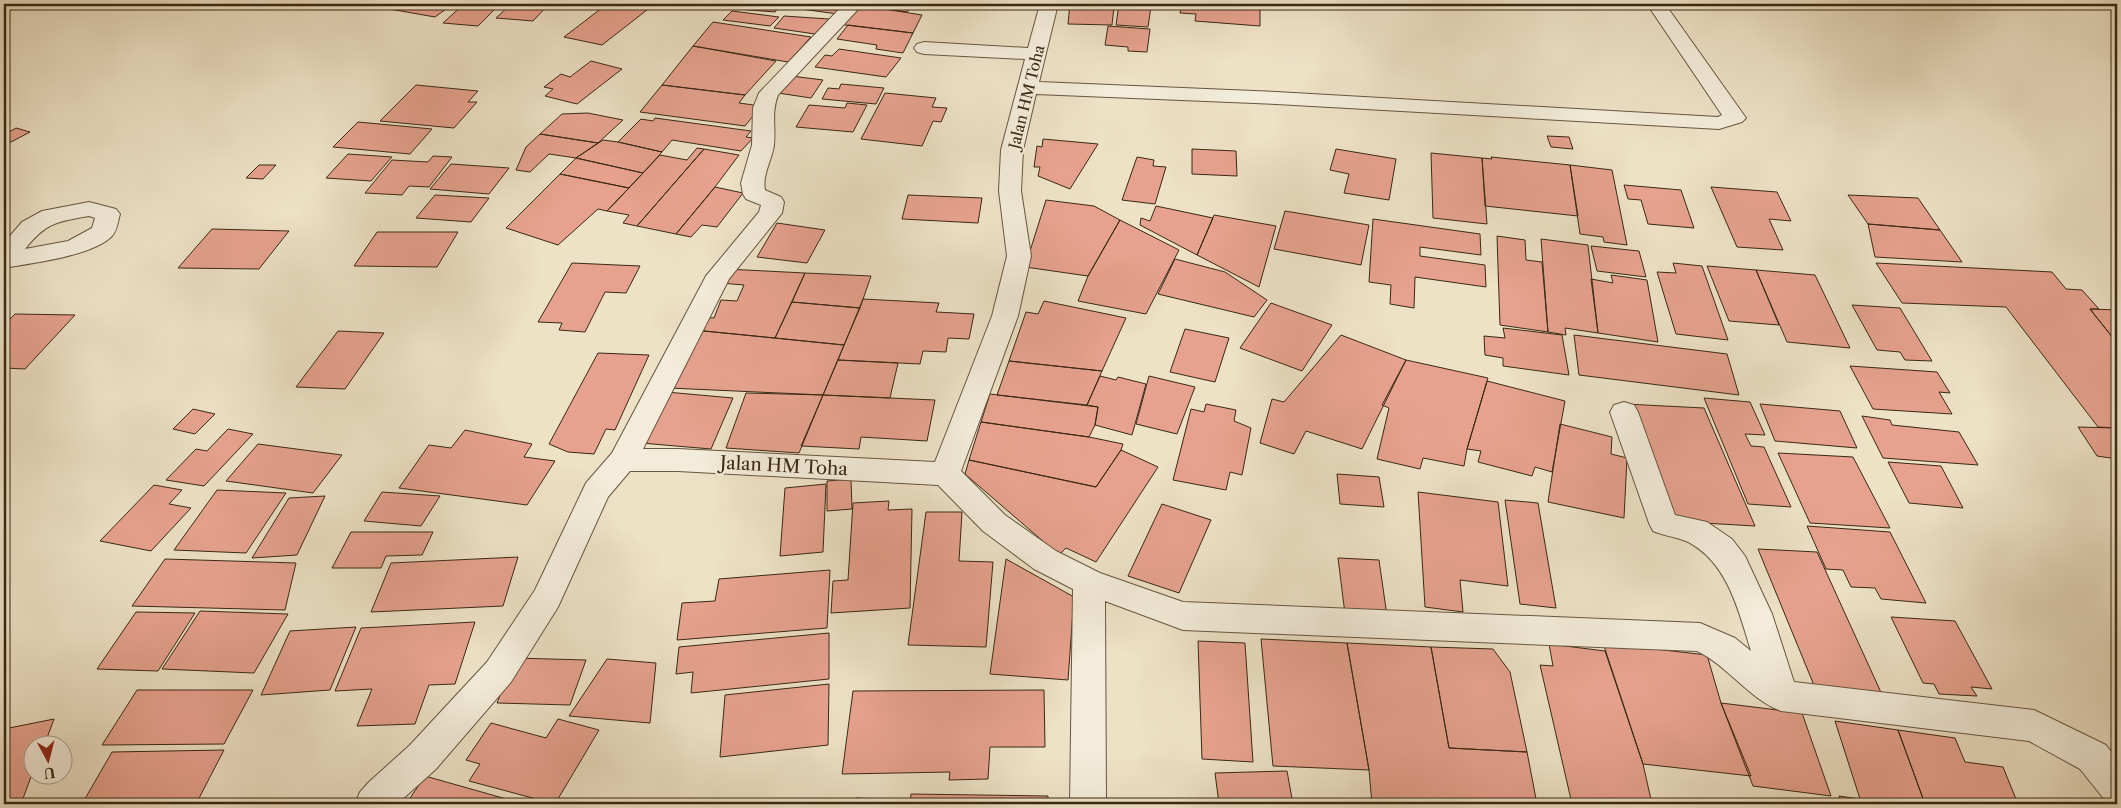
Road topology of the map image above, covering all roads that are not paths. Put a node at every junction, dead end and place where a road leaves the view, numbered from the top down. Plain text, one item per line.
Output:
1 (854, 4) edge
2 (1050, 4) edge
3 (1656, 4) edge
4 (924, 48) dead end
5 (1038, 54) junction
6 (1029, 88) junction
7 (1624, 412) dead end
8 (623, 460) junction
9 (945, 474) junction
10 (1089, 582) junction
11 (1780, 696) junction
12 (2117, 787) edge
13 (373, 804) edge
14 (1088, 804) edge

1 - 8 street
2 - 5 street, Jalan HM Toha
3 - 6 street
4 - 5 street
5 - 6 street, Jalan HM Toha
6 - 9 street, Jalan HM Toha
7 - 11 street
8 - 9 street, Jalan HM Toha
8 - 13 street
9 - 10 street
10 - 11 street
10 - 14 street
11 - 12 street

